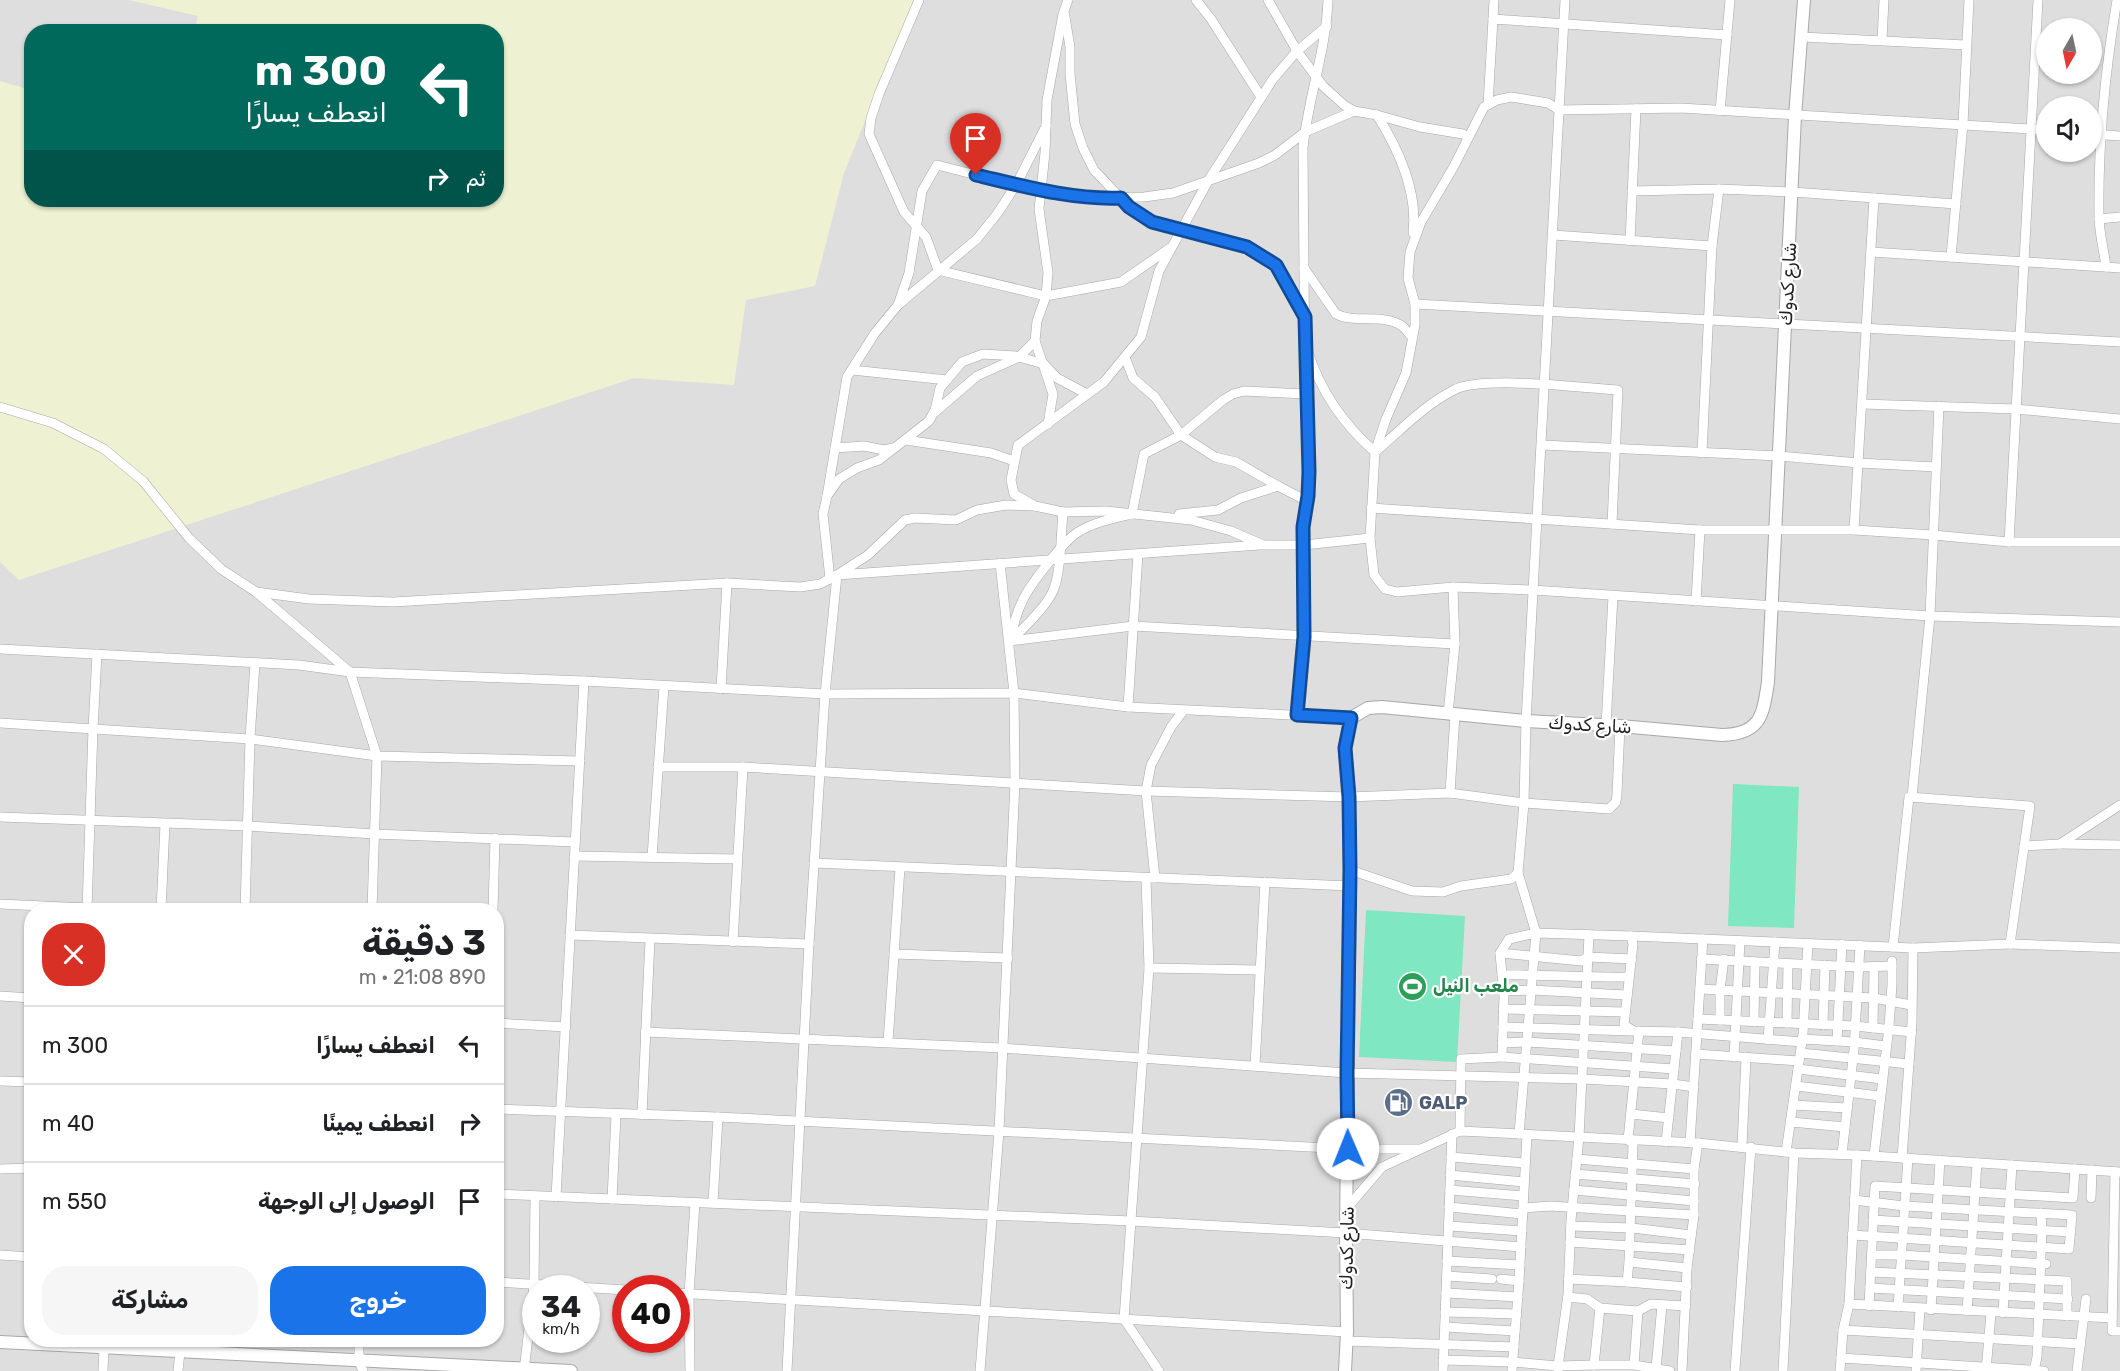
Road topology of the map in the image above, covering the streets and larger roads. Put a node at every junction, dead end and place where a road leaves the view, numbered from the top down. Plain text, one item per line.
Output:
1 (919, 0) edge
2 (1067, 0) edge
3 (1196, 0) edge
4 (1268, 0) edge
5 (1328, 0) edge
6 (1494, 0) edge
7 (1565, 0) edge
8 (1730, 0) edge
9 (1804, 0) edge
10 (1884, 0) edge
11 (1969, 0) edge
12 (2038, 0) edge
13 (2117, 0) edge
14 (1064, 11) junction
15 (1493, 19) junction
16 (1564, 22) junction
17 (1326, 26) junction
18 (1727, 35) junction
19 (1802, 37) junction
20 (1882, 40) junction
21 (1966, 45) junction
22 (1297, 51) junction
23 (2108, 52) junction
24 (2120, 52) edge
25 (1317, 77) junction
26 (1261, 98) junction
27 (1488, 105) junction
28 (1636, 109) junction
29 (1354, 111) junction
30 (1559, 111) junction
31 (1720, 111) junction
32 (1377, 115) junction
33 (1795, 116) junction
34 (1963, 124) junction
35 (1046, 126) junction
36 (2031, 128) junction
37 (2036, 129) edge
38 (1305, 132) junction
39 (2102, 135) joint
40 (2120, 136) edge
41 (1468, 137) junction
42 (2101, 162) edge
43 (1208, 182) junction
44 (1016, 184) junction
45 (1040, 189) junction
46 (1719, 189) junction
47 (1632, 191) junction
48 (1793, 192) junction
49 (1121, 198) junction
50 (1874, 198) junction
51 (1956, 204) junction
52 (2120, 217) edge
53 (2099, 219) junction
54 (916, 227) junction
55 (1181, 231) junction
56 (1553, 235) junction
57 (1630, 241) junction
58 (1172, 246) junction
59 (1712, 246) junction
60 (1410, 252) junction
61 (1871, 252) junction
62 (1951, 257) junction
63 (2024, 261) junction
64 (2106, 267) junction
65 (1304, 268) junction
66 (2120, 268) edge
67 (938, 270) junction
68 (1046, 296) junction
69 (1415, 304) junction
70 (897, 305) junction
71 (1548, 312) junction
72 (1305, 317) junction
73 (1709, 321) junction
74 (1786, 325) junction
75 (1867, 329) junction
76 (1412, 337) junction
77 (2020, 337) junction
78 (1035, 341) junction
79 (1305, 341) junction
80 (2120, 342) edge
81 (1019, 357) junction
82 (1125, 357) junction
83 (1044, 364) junction
84 (852, 370) junction
85 (947, 380) junction
86 (1545, 385) junction
87 (1087, 394) junction
88 (1305, 394) junction
89 (1862, 404) junction
90 (1939, 406) junction
91 (0, 407) edge
92 (2016, 409) junction
93 (932, 415) junction
94 (2120, 419) edge
95 (1048, 424) junction
96 (1181, 435) junction
97 (906, 440) junction
98 (1542, 445) junction
99 (835, 448) junction
100 (896, 448) junction
101 (1615, 449) junction
102 (1375, 452) junction
103 (1702, 453) junction
104 (1779, 456) junction
105 (1014, 462) junction
106 (1859, 463) junction
107 (1936, 467) junction
108 (1278, 486) junction
109 (827, 496) junction
110 (1306, 501) junction
111 (1035, 506) junction
112 (1371, 508) junction
113 (1063, 513) junction
114 (1132, 514) junction
115 (1156, 516) junction
116 (1537, 520) junction
117 (1612, 524) junction
118 (1777, 529) junction
119 (1700, 530) junction
120 (1854, 530) junction
121 (1933, 535) junction
122 (1370, 538) junction
123 (2009, 542) junction
124 (2120, 542) edge
125 (1264, 545) junction
126 (1304, 545) junction
127 (1138, 554) junction
128 (1057, 556) junction
129 (1000, 563) junction
130 (834, 577) junction
131 (727, 583) junction
132 (1453, 587) junction
133 (1533, 590) junction
134 (256, 592) junction
135 (1613, 596) junction
136 (1696, 601) junction
137 (1772, 606) junction
138 (1930, 616) junction
139 (2120, 622) edge
140 (1133, 626) junction
141 (1304, 637) junction
142 (1010, 641) junction
143 (1455, 644) junction
144 (0, 649) edge
145 (97, 654) junction
146 (255, 663) junction
147 (350, 672) junction
148 (584, 681) junction
149 (664, 686) junction
150 (721, 689) junction
151 (1014, 693) junction
152 (825, 694) junction
153 (1128, 707) junction
154 (1183, 711) junction
155 (1297, 715) junction
156 (1451, 715) junction
157 (1351, 718) junction
158 (1526, 721) junction
159 (0, 723) edge
160 (1606, 725) junction
161 (1620, 726) junction
162 (93, 729) junction
163 (250, 739) junction
164 (377, 756) junction
165 (580, 761) junction
166 (742, 766) junction
167 (658, 767) junction
168 (820, 771) junction
169 (1015, 783) junction
170 (1146, 791) junction
171 (1450, 793) junction
172 (1349, 797) junction
173 (1912, 798) junction
174 (1524, 803) junction
175 (2120, 805) edge
176 (0, 817) edge
177 (90, 821) junction
178 (165, 824) junction
179 (248, 826) junction
180 (375, 834) junction
181 (495, 838) junction
182 (575, 842) junction
183 (2060, 844) junction
184 (2120, 844) edge
185 (2024, 846) junction
186 (574, 856) junction
187 (652, 857) junction
188 (737, 859) junction
189 (814, 863) junction
190 (900, 868) junction
191 (1350, 870) junction
192 (1009, 873) junction
193 (1518, 873) junction
194 (1155, 878) junction
195 (1265, 882) junction
196 (1350, 886) junction
197 (87, 903) edge
198 (161, 903) edge
199 (245, 903) edge
200 (372, 903) edge
201 (493, 903) edge
202 (0, 904) edge
203 (24, 905) edge
204 (1536, 933) junction
205 (570, 935) junction
206 (1589, 935) junction
207 (1631, 936) junction
208 (650, 939) junction
209 (1702, 939) junction
210 (1740, 941) junction
211 (733, 942) junction
212 (1775, 942) junction
213 (1808, 943) junction
214 (809, 944) junction
215 (1842, 944) junction
216 (2010, 944) junction
217 (1860, 945) junction
218 (1893, 947) junction
219 (1913, 948) junction
220 (2120, 948) edge
221 (1500, 953) junction
222 (894, 954) junction
223 (1534, 956) junction
224 (1588, 957) junction
225 (1008, 958) junction
226 (1632, 959) junction
227 (1701, 959) junction
228 (1724, 959) junction
229 (1740, 961) junction
230 (1755, 963) junction
231 (1772, 963) junction
232 (1788, 964) junction
233 (1807, 965) junction
234 (1825, 965) junction
235 (1841, 966) junction
236 (1858, 967) junction
237 (1874, 967) junction
238 (1149, 968) junction
239 (1260, 970) junction
240 (1532, 974) junction
241 (1502, 975) junction
242 (1629, 977) junction
243 (1588, 978) junction
244 (1892, 985) junction
245 (1912, 987) junction
246 (1700, 989) junction
247 (1531, 990) junction
248 (1720, 990) junction
249 (1503, 991) junction
250 (1738, 991) junction
251 (1586, 992) junction
252 (1755, 992) junction
253 (1772, 992) junction
254 (1788, 993) junction
255 (1806, 994) junction
256 (1627, 995) junction
257 (1824, 995) junction
258 (0, 996) edge
259 (1839, 996) junction
260 (1856, 997) junction
261 (24, 998) edge
262 (1874, 998) junction
263 (1890, 1000) junction
264 (1911, 1005) junction
265 (1503, 1009) junction
266 (1529, 1009) junction
267 (1585, 1010) junction
268 (1625, 1012) junction
269 (1698, 1018) junction
270 (1720, 1020) junction
271 (1736, 1021) junction
272 (1754, 1022) junction
273 (1771, 1022) junction
274 (504, 1023) edge
275 (1787, 1023) junction
276 (1804, 1024) junction
277 (1823, 1025) junction
278 (1838, 1025) junction
279 (1855, 1026) junction
280 (566, 1027) junction
281 (1503, 1027) junction
282 (1528, 1028) junction
283 (1873, 1028) junction
284 (1888, 1029) junction
285 (1584, 1030) junction
286 (1637, 1031) junction
287 (645, 1032) junction
288 (1678, 1032) junction
289 (1911, 1032) junction
290 (1697, 1035) junction
291 (804, 1038) junction
292 (1735, 1038) junction
293 (1768, 1040) junction
294 (1802, 1041) junction
295 (1837, 1041) junction
296 (888, 1042) junction
297 (1502, 1042) junction
298 (1527, 1042) junction
299 (1854, 1042) junction
300 (1583, 1046) junction
301 (1886, 1046) junction
302 (1637, 1047) junction
303 (1002, 1048) junction
304 (1676, 1051) junction
305 (1696, 1054) junction
306 (1142, 1056) junction
307 (1734, 1057) junction
308 (1502, 1058) junction
309 (1746, 1058) junction
310 (1853, 1058) junction
311 (1525, 1059) junction
312 (1799, 1061) junction
313 (1885, 1062) junction
314 (1582, 1063) junction
315 (1909, 1064) junction
316 (1255, 1065) junction
317 (1636, 1066) junction
318 (1674, 1069) junction
319 (1347, 1073) junction
320 (1851, 1075) junction
321 (1461, 1076) junction
322 (1524, 1077) junction
323 (1582, 1079) junction
324 (1882, 1079) junction
325 (0, 1081) edge
326 (1634, 1081) junction
327 (24, 1082) edge
328 (1672, 1084) junction
329 (1796, 1086) junction
330 (1694, 1087) junction
331 (1849, 1091) junction
332 (1880, 1096) junction
333 (1793, 1105) junction
334 (1847, 1108) junction
335 (504, 1109) edge
336 (560, 1112) junction
337 (616, 1114) junction
338 (1631, 1114) junction
339 (642, 1115) junction
340 (718, 1117) junction
341 (1669, 1118) junction
342 (799, 1122) junction
343 (1791, 1122) junction
344 (1845, 1127) junction
345 (999, 1131) junction
346 (1456, 1132) junction
347 (1523, 1134) junction
348 (1137, 1137) junction
349 (1579, 1137) junction
350 (1628, 1140) junction
351 (1666, 1142) junction
352 (1694, 1143) junction
353 (1747, 1147) junction
354 (1348, 1149) junction
355 (1420, 1149) junction
356 (1790, 1152) junction
357 (1842, 1154) junction
358 (1857, 1155) junction
359 (1874, 1156) junction
360 (1451, 1157) junction
361 (1576, 1158) junction
362 (1905, 1158) junction
363 (1940, 1160) junction
364 (1525, 1163) junction
365 (1977, 1163) junction
366 (1633, 1164) junction
367 (2012, 1165) junction
368 (24, 1168) edge
369 (0, 1169) edge
370 (1694, 1169) junction
371 (2075, 1169) junction
372 (2092, 1170) junction
373 (2117, 1172) edge
374 (1575, 1174) junction
375 (1450, 1175) junction
376 (1632, 1179) junction
377 (1524, 1182) junction
378 (1695, 1184) junction
379 (1906, 1188) junction
380 (1939, 1189) junction
381 (1450, 1190) junction
382 (1574, 1190) junction
383 (1975, 1192) junction
384 (504, 1194) edge
385 (2010, 1194) junction
386 (1632, 1195) junction
387 (535, 1196) junction
388 (1523, 1196) junction
389 (556, 1197) junction
390 (2091, 1198) dead end
391 (612, 1199) junction
392 (1854, 1200) junction
393 (1694, 1201) junction
394 (695, 1203) junction
395 (713, 1203) junction
396 (1874, 1203) junction
397 (1904, 1206) junction
398 (796, 1207) junction
399 (1348, 1207) junction
400 (1449, 1207) junction
401 (1572, 1208) junction
402 (1937, 1208) junction
403 (1974, 1210) junction
404 (1523, 1211) junction
405 (1631, 1211) junction
406 (2009, 1212) junction
407 (2041, 1214) junction
408 (992, 1215) junction
409 (1694, 1215) junction
410 (1873, 1220) junction
411 (1131, 1221) junction
412 (1903, 1221) junction
413 (1936, 1224) junction
414 (1449, 1226) junction
415 (1571, 1226) junction
416 (1973, 1227) junction
417 (1630, 1228) junction
418 (2008, 1228) junction
419 (2042, 1230) junction
420 (1522, 1231) junction
421 (2071, 1232) junction
422 (1346, 1233) junction
423 (1691, 1235) junction
424 (1852, 1236) junction
425 (1873, 1237) junction
426 (1902, 1239) junction
427 (1448, 1240) junction
428 (1570, 1242) junction
429 (1935, 1242) junction
430 (1972, 1244) junction
431 (1630, 1246) junction
432 (2007, 1246) junction
433 (1521, 1247) junction
434 (2041, 1247) junction
435 (2117, 1249) edge
436 (1689, 1250) junction
437 (1901, 1255) junction
438 (0, 1256) edge
439 (1872, 1256) junction
440 (24, 1257) edge
441 (1934, 1259) junction
442 (1447, 1261) junction
443 (1971, 1261) junction
444 (1629, 1262) junction
445 (2006, 1262) junction
446 (2043, 1264) junction
447 (1520, 1265) junction
448 (1687, 1268) junction
449 (1871, 1272) junction
450 (1900, 1272) junction
451 (1934, 1274) junction
452 (534, 1275) edge
453 (1447, 1276) junction
454 (1970, 1276) junction
455 (2005, 1278) junction
456 (690, 1279) edge
457 (1569, 1279) junction
458 (2040, 1280) junction
459 (1519, 1281) junction
460 (1627, 1282) junction
461 (504, 1283) edge
462 (522, 1284) edge
463 (1687, 1287) junction
464 (1870, 1288) junction
465 (1899, 1289) junction
466 (1933, 1292) junction
467 (1446, 1293) junction
468 (690, 1294) edge
469 (1968, 1294) junction
470 (2004, 1296) junction
471 (1518, 1297) junction
472 (1568, 1297) junction
473 (2039, 1298) junction
474 (2068, 1299) junction
475 (2085, 1299) dead end
476 (790, 1300) junction
477 (1849, 1304) junction
478 (1662, 1305) junction
479 (1869, 1305) junction
480 (1686, 1306) junction
481 (1898, 1307) junction
482 (1600, 1308) junction
483 (1920, 1309) junction
484 (1931, 1310) junction
485 (1638, 1311) junction
486 (1967, 1311) junction
487 (985, 1312) junction
488 (1445, 1312) junction
489 (1991, 1312) junction
490 (2003, 1313) junction
491 (1516, 1314) junction
492 (2038, 1315) junction
493 (2067, 1316) junction
494 (2084, 1317) junction
495 (2112, 1318) junction
496 (1124, 1319) junction
497 (1444, 1327) junction
498 (1843, 1330) junction
499 (1515, 1331) junction
500 (2120, 1331) edge
501 (1918, 1336) junction
502 (1347, 1337) junction
503 (1990, 1339) junction
504 (0, 1342) edge
505 (2038, 1342) junction
506 (24, 1343) edge
507 (1444, 1343) junction
508 (2081, 1344) junction
509 (87, 1347) edge
510 (116, 1347) edge
511 (163, 1347) edge
512 (360, 1347) edge
513 (1514, 1347) junction
514 (104, 1348) junction
515 (180, 1352) junction
516 (526, 1353) edge
517 (690, 1353) edge
518 (1841, 1358) junction
519 (1443, 1360) junction
520 (1594, 1365) junction
521 (1634, 1365) junction
522 (361, 1366) edge
523 (1512, 1367) edge
524 (1916, 1367) edge
525 (1558, 1369) edge
526 (1656, 1369) junction
527 (1987, 1369) edge
528 (524, 1370) edge
529 (103, 1371) edge
530 (178, 1371) edge
531 (571, 1371) edge
532 (690, 1371) edge
533 (787, 1371) edge
534 (980, 1371) edge
535 (1159, 1371) edge
536 (1345, 1371) edge
537 (1443, 1371) edge
538 (1670, 1371) edge
539 (1682, 1371) edge
540 (1736, 1371) edge
541 (1783, 1371) edge
542 (1840, 1371) edge
543 (2034, 1371) edge
544 (2044, 1371) edge
545 (2077, 1371) edge

1 - 54 street
2 - 14 street
3 - 26 street
4 - 22 street
5 - 17 street
6 - 15 street
7 - 16 street
8 - 18 street
9 - 19 street, شارع كدوك
10 - 20 street
11 - 21 street
12 - 36 street
13 - 23 street
14 - 35 street
14 - 49 street
15 - 16 street
15 - 27 street
16 - 18 street
16 - 30 street
17 - 22 street
17 - 25 street
18 - 31 street
19 - 20 street
19 - 33 street, شارع كدوك
20 - 21 street
21 - 34 street
22 - 25 street
22 - 26 street
23 - 24 street
23 - 39 street
25 - 29 street
25 - 38 street
26 - 43 street
27 - 30 street
27 - 41 street
28 - 30 street
28 - 31 street
28 - 47 street
29 - 32 street
29 - 38 street
30 - 56 street
31 - 33 street
32 - 41 street
32 - 60 street
33 - 34 street
33 - 48 street, شارع كدوك
34 - 36 street
34 - 51 street
35 - 44 street
35 - 45 street
36 - 37 street
36 - 63 street
38 - 43 street
38 - 65 street
39 - 40 street
41 - 60 street
42 - 53 street
43 - 49 street
43 - 55 street
44 - 45 street
44 - 54 street
44 - 67 street
45 - 49 street
45 - 68 street
46 - 47 street
46 - 48 street
46 - 59 street
47 - 57 street
48 - 50 street
48 - 74 street, شارع كدوك
49 - 55 street
50 - 51 street
50 - 61 street
51 - 62 street
52 - 53 street
53 - 64 street
54 - 67 street
54 - 70 street
55 - 58 street
55 - 72 street
56 - 57 street
56 - 71 street
57 - 59 street
58 - 68 street
58 - 82 street
59 - 73 street
60 - 69 street
61 - 62 street
61 - 75 street
62 - 63 street
63 - 64 street
63 - 77 street
64 - 66 street
65 - 72 street
65 - 76 street
67 - 68 street
67 - 70 street
68 - 78 street
69 - 71 street
69 - 76 street
70 - 84 street
71 - 73 street
71 - 86 street
72 - 79 street
73 - 74 street
73 - 103 street
74 - 75 street
74 - 104 street, شارع كدوك
75 - 77 street
75 - 89 street
76 - 102 street
77 - 80 street
77 - 92 street
78 - 81 street
78 - 83 street
79 - 88 street
79 - 102 street
81 - 83 street
81 - 85 street
81 - 93 street
82 - 87 street
82 - 96 street
83 - 87 street
83 - 95 street
84 - 85 street
84 - 99 street
85 - 93 street
86 - 98 street
86 - 101 street
86 - 102 street
87 - 95 street
88 - 96 street
88 - 110 street
89 - 90 street
89 - 106 street
90 - 92 street
90 - 107 street
91 - 134 street
92 - 94 street
92 - 123 street
93 - 97 street
95 - 105 street
96 - 108 street
96 - 114 street
97 - 100 street
97 - 105 street
98 - 101 street
98 - 116 street
99 - 100 street
99 - 109 street
100 - 109 street
101 - 103 street
101 - 117 street
102 - 112 street
103 - 104 street
104 - 106 street
104 - 118 street, شارع كدوك
105 - 111 street
106 - 107 street
106 - 120 street
107 - 121 street
108 - 110 street
108 - 115 street
109 - 130 street
110 - 126 street
111 - 113 street
111 - 130 street
112 - 116 street
112 - 122 street
113 - 114 street
113 - 128 street
114 - 115 street
114 - 128 street
115 - 125 street
116 - 117 street
116 - 133 street
117 - 119 street
118 - 119 street
118 - 120 street
118 - 137 street, شارع كدوك
119 - 136 street
120 - 121 street
121 - 123 street
121 - 138 street
122 - 126 street
122 - 132 street
123 - 124 street
125 - 126 street
125 - 127 street
126 - 141 street
127 - 128 street
127 - 140 street
128 - 129 street
128 - 142 street
128 - 142 street
129 - 130 street
129 - 142 street
130 - 131 street
130 - 152 street
131 - 134 street
131 - 150 street
132 - 133 street
132 - 143 street
133 - 135 street
133 - 158 street
134 - 147 street
135 - 136 street
135 - 160 street
136 - 137 street
137 - 138 street
137 - 161 street, شارع كدوك
138 - 139 street
138 - 173 street
140 - 141 street
140 - 142 street
140 - 153 street
141 - 143 street
141 - 155 street
142 - 151 street
143 - 156 street
144 - 145 street
145 - 146 street
145 - 162 street
146 - 147 street
146 - 163 street
147 - 148 street
147 - 164 street
148 - 149 street
148 - 165 street
149 - 150 street
149 - 167 street
150 - 152 street
151 - 152 street
151 - 153 street
151 - 169 street
152 - 168 street
153 - 154 street
154 - 155 street
154 - 170 street
155 - 157 street
156 - 157 street, شارع كدوك
156 - 158 street, شارع كدوك
156 - 171 street
157 - 172 street, شارع كدوك
158 - 160 street, شارع كدوك
158 - 174 street
159 - 162 street
160 - 161 street, شارع كدوك
161 - 174 street
162 - 163 street
162 - 177 street
163 - 164 street
163 - 179 street
164 - 165 street
164 - 180 street
165 - 182 street
166 - 167 street
166 - 168 street
166 - 188 street
167 - 187 street
168 - 169 street
168 - 189 street
169 - 170 street
169 - 192 street
170 - 172 street
170 - 194 street
171 - 172 street
171 - 174 street
172 - 191 street, شارع كدوك
173 - 185 street
173 - 218 street
174 - 193 street
175 - 183 street
176 - 177 street
177 - 178 street
177 - 197 street
178 - 179 street
178 - 198 street
179 - 180 street
179 - 199 street
180 - 181 street
180 - 200 street
181 - 182 street
181 - 201 street
182 - 186 street
183 - 184 street
183 - 185 street
185 - 216 street
186 - 187 street
186 - 205 street
187 - 188 street
188 - 211 street
189 - 190 street
189 - 214 street
190 - 192 street
190 - 222 street
191 - 193 street
191 - 196 street, شارع كدوك
192 - 194 street
192 - 225 street
193 - 204 street
194 - 195 street
194 - 238 street
195 - 196 street
195 - 239 street
196 - 319 street, شارع كدوك
202 - 203 street
204 - 206 street
204 - 221 street
204 - 223 street
205 - 208 street
205 - 280 street
206 - 207 street
206 - 224 street
207 - 209 street
207 - 226 street
208 - 211 street
208 - 287 street
209 - 210 street
209 - 227 street
210 - 212 street
210 - 229 street
211 - 214 street
212 - 213 street
212 - 231 street
213 - 215 street
213 - 233 street
214 - 291 street
215 - 217 street
215 - 235 street
216 - 219 street
216 - 220 street
217 - 218 street
217 - 236 street
218 - 219 street
219 - 245 street
221 - 223 street
221 - 241 street
222 - 225 street
222 - 296 street
223 - 224 street
223 - 240 street
224 - 226 street
224 - 243 street
225 - 303 street
226 - 242 street
227 - 228 street
227 - 246 street
228 - 229 street
228 - 248 street
229 - 230 street
229 - 250 street
230 - 231 street
230 - 252 street
231 - 232 street
231 - 253 street
232 - 233 street
232 - 254 street
233 - 234 street
233 - 255 street
234 - 235 street
234 - 257 street
235 - 236 street
235 - 259 street
236 - 237 street
236 - 260 street
237 - 244 street
237 - 262 street
238 - 239 street
238 - 306 street
239 - 316 street
240 - 241 street
240 - 243 street
240 - 247 street
241 - 249 street
242 - 243 street
242 - 256 street
243 - 251 street
244 - 245 street
244 - 263 street
245 - 264 street
246 - 248 street
246 - 269 street
247 - 249 street
247 - 251 street
247 - 266 street
248 - 250 street
248 - 270 street
249 - 265 street
250 - 252 street
250 - 271 street
251 - 256 street
251 - 267 street
252 - 253 street
252 - 272 street
253 - 254 street
253 - 273 street
254 - 255 street
254 - 275 street
255 - 257 street
255 - 276 street
256 - 268 street
257 - 259 street
257 - 277 street
258 - 261 street
259 - 260 street
259 - 278 street
260 - 262 street
260 - 279 street
262 - 263 street
262 - 283 street
263 - 264 street
263 - 284 street
264 - 289 street
265 - 266 street
265 - 281 street
266 - 267 street
266 - 282 street
267 - 268 street
267 - 285 street
268 - 286 street
269 - 270 street
269 - 290 street
270 - 271 street
271 - 272 street
271 - 292 street
272 - 273 street
273 - 275 street
273 - 293 street
274 - 280 street
275 - 276 street
276 - 277 street
276 - 294 street
277 - 278 street
278 - 279 street
278 - 295 street
279 - 283 street
279 - 299 street
280 - 336 street
281 - 282 street
281 - 297 street
282 - 285 street
282 - 298 street
283 - 284 street
284 - 289 street
284 - 301 street
285 - 286 street
285 - 300 street
286 - 288 street
286 - 302 street
287 - 291 street
287 - 339 street
288 - 290 street
288 - 304 street
289 - 315 street
290 - 292 street
290 - 305 street
291 - 296 street
291 - 342 street
292 - 293 street
292 - 307 street
293 - 294 street
294 - 295 street
294 - 312 street
295 - 299 street
296 - 303 street
297 - 298 street
297 - 308 street
298 - 300 street
298 - 311 street
299 - 301 street
299 - 310 street
300 - 302 street
300 - 314 street
301 - 313 street
302 - 304 street
302 - 317 street
303 - 306 street
303 - 345 street
304 - 318 street
305 - 307 street
305 - 330 street
306 - 316 street
306 - 348 street
307 - 309 street
308 - 311 street
308 - 321 street
309 - 312 street
309 - 353 street
310 - 312 street
310 - 313 street
310 - 320 street
311 - 314 street
311 - 322 street
312 - 320 street
312 - 329 street
313 - 315 street
313 - 324 street
314 - 317 street
314 - 323 street
315 - 362 street
316 - 319 street
317 - 318 street
317 - 326 street
318 - 328 street
319 - 321 street
319 - 354 street, شارع كدوك
320 - 324 street
320 - 331 street
321 - 322 street
321 - 346 street
322 - 323 street
322 - 347 street
323 - 326 street
323 - 349 street
324 - 332 street
325 - 327 street
326 - 328 street
326 - 338 street
328 - 330 street
328 - 341 street
329 - 331 street
329 - 333 street
330 - 352 street
331 - 332 street
331 - 334 street
332 - 359 street
333 - 334 street
333 - 343 street
334 - 344 street
335 - 336 street
336 - 337 street
336 - 389 street
337 - 339 street
337 - 391 street
338 - 341 street
338 - 350 street
339 - 340 street
340 - 342 street
340 - 395 street
341 - 351 street
342 - 345 street
342 - 398 street
343 - 344 street
343 - 356 street
344 - 357 street
345 - 348 street
345 - 408 street
346 - 347 street
346 - 355 street
346 - 360 street
347 - 349 street
347 - 364 street
348 - 354 street
348 - 411 street
349 - 350 street
349 - 361 street
350 - 351 street
350 - 366 street
351 - 352 street
352 - 353 street
352 - 370 street
353 - 356 street
353 - 540 street
354 - 355 street
354 - 399 street, شارع كدوك
355 - 399 street
356 - 357 street
356 - 541 street
357 - 358 street
358 - 359 street
358 - 392 street
359 - 362 street
360 - 364 street
360 - 375 street
361 - 366 street
361 - 374 street
362 - 363 street
362 - 379 street
363 - 365 street
363 - 380 street
364 - 377 street
365 - 367 street
365 - 383 street
366 - 370 street
366 - 376 street
367 - 371 street
367 - 385 street
368 - 369 street
370 - 378 street
371 - 372 street
371 - 385 street
372 - 373 street
372 - 390 street
373 - 435 street
374 - 376 street
374 - 382 street
375 - 377 street
375 - 381 street
376 - 378 street
376 - 386 street
377 - 388 street
378 - 393 street
379 - 380 street
379 - 396 street
379 - 397 street
380 - 383 street
380 - 402 street
381 - 388 street
381 - 400 street
382 - 386 street
382 - 401 street
383 - 385 street
383 - 403 street
384 - 387 street
385 - 406 street
386 - 393 street
386 - 405 street
387 - 389 street
387 - 452 street
388 - 404 street
389 - 391 street
391 - 394 street
392 - 396 street
392 - 424 street
393 - 409 street
394 - 395 street
394 - 456 street
395 - 398 street
396 - 397 street
396 - 410 street
397 - 402 street
397 - 412 street
398 - 408 street
398 - 476 street
399 - 422 street, شارع كدوك
400 - 404 street
400 - 414 street
401 - 404 street
401 - 405 street
401 - 415 street
402 - 403 street
402 - 413 street
403 - 406 street
403 - 416 street
404 - 420 street
405 - 409 street
405 - 417 street
406 - 407 street
406 - 418 street
407 - 419 street
407 - 421 street
408 - 411 street
408 - 487 street
409 - 423 street
410 - 412 street
410 - 425 street
411 - 422 street
411 - 496 street
412 - 413 street
412 - 426 street
413 - 416 street
413 - 429 street
414 - 420 street
414 - 427 street
415 - 417 street
415 - 428 street
416 - 418 street
416 - 430 street
417 - 423 street
417 - 431 street
418 - 419 street
418 - 432 street
419 - 421 street
419 - 434 street
420 - 433 street
421 - 434 street
422 - 427 street
422 - 502 street, شارع كدوك
423 - 436 street
424 - 425 street
424 - 477 street
425 - 426 street
425 - 439 street
426 - 429 street
426 - 437 street
427 - 433 street
427 - 442 street
428 - 431 street
428 - 457 street
429 - 430 street
429 - 441 street
430 - 432 street
430 - 443 street
431 - 436 street
431 - 444 street
432 - 434 street
432 - 445 street
433 - 447 street
434 - 446 street
435 - 495 street
436 - 448 street
437 - 439 street
437 - 441 street
437 - 450 street
438 - 440 street
439 - 449 street
441 - 443 street
441 - 451 street
442 - 447 street
442 - 453 street
443 - 445 street
443 - 454 street
444 - 448 street
444 - 460 street
445 - 446 street
445 - 455 street
446 - 458 street
447 - 459 street
448 - 463 street
449 - 450 street
449 - 464 street
450 - 451 street
450 - 465 street
451 - 454 street
451 - 466 street
453 - 459 street
453 - 467 street
454 - 455 street
454 - 469 street
455 - 458 street
455 - 470 street
457 - 460 street
457 - 472 street
458 - 473 street
458 - 474 street
459 - 471 street
460 - 463 street
461 - 462 street
463 - 480 street
464 - 465 street
464 - 479 street
465 - 466 street
465 - 481 street
466 - 469 street
466 - 484 street
467 - 471 street
467 - 488 street
468 - 476 street
469 - 470 street
469 - 486 street
470 - 473 street
470 - 490 street
471 - 491 street
472 - 482 street
472 - 525 street
473 - 474 street
473 - 492 street
474 - 493 street
475 - 494 street
476 - 487 street
476 - 533 street
477 - 479 street
477 - 498 street
478 - 480 street
478 - 485 street
478 - 526 street
479 - 481 street
480 - 539 street
481 - 483 street
482 - 485 street
482 - 520 street
483 - 484 street
483 - 501 street
484 - 486 street
485 - 521 street
486 - 489 street
487 - 496 street
487 - 534 street
488 - 491 street
488 - 497 street
489 - 490 street
489 - 503 street
490 - 492 street
491 - 499 street
492 - 493 street
492 - 505 street
493 - 494 street
494 - 495 street
494 - 508 street
495 - 500 street
496 - 502 street
496 - 535 street
497 - 499 street
497 - 507 street
498 - 501 street
498 - 518 street
499 - 513 street
501 - 503 street
501 - 524 street
502 - 507 street
502 - 536 street, شارع كدوك
503 - 505 street
503 - 527 street
504 - 506 street
505 - 508 street
505 - 543 street
507 - 513 street
507 - 519 street
508 - 545 street
509 - 514 street
510 - 514 street
511 - 515 street
512 - 522 street
513 - 523 street
514 - 529 street
515 - 522 street
515 - 530 street
516 - 528 street
517 - 532 street
518 - 524 street
518 - 542 street
519 - 523 street
519 - 537 street
520 - 521 street
520 - 525 street
521 - 526 street
522 - 528 street
523 - 525 street
524 - 527 street
526 - 538 street
527 - 543 street
528 - 531 street
543 - 544 street

